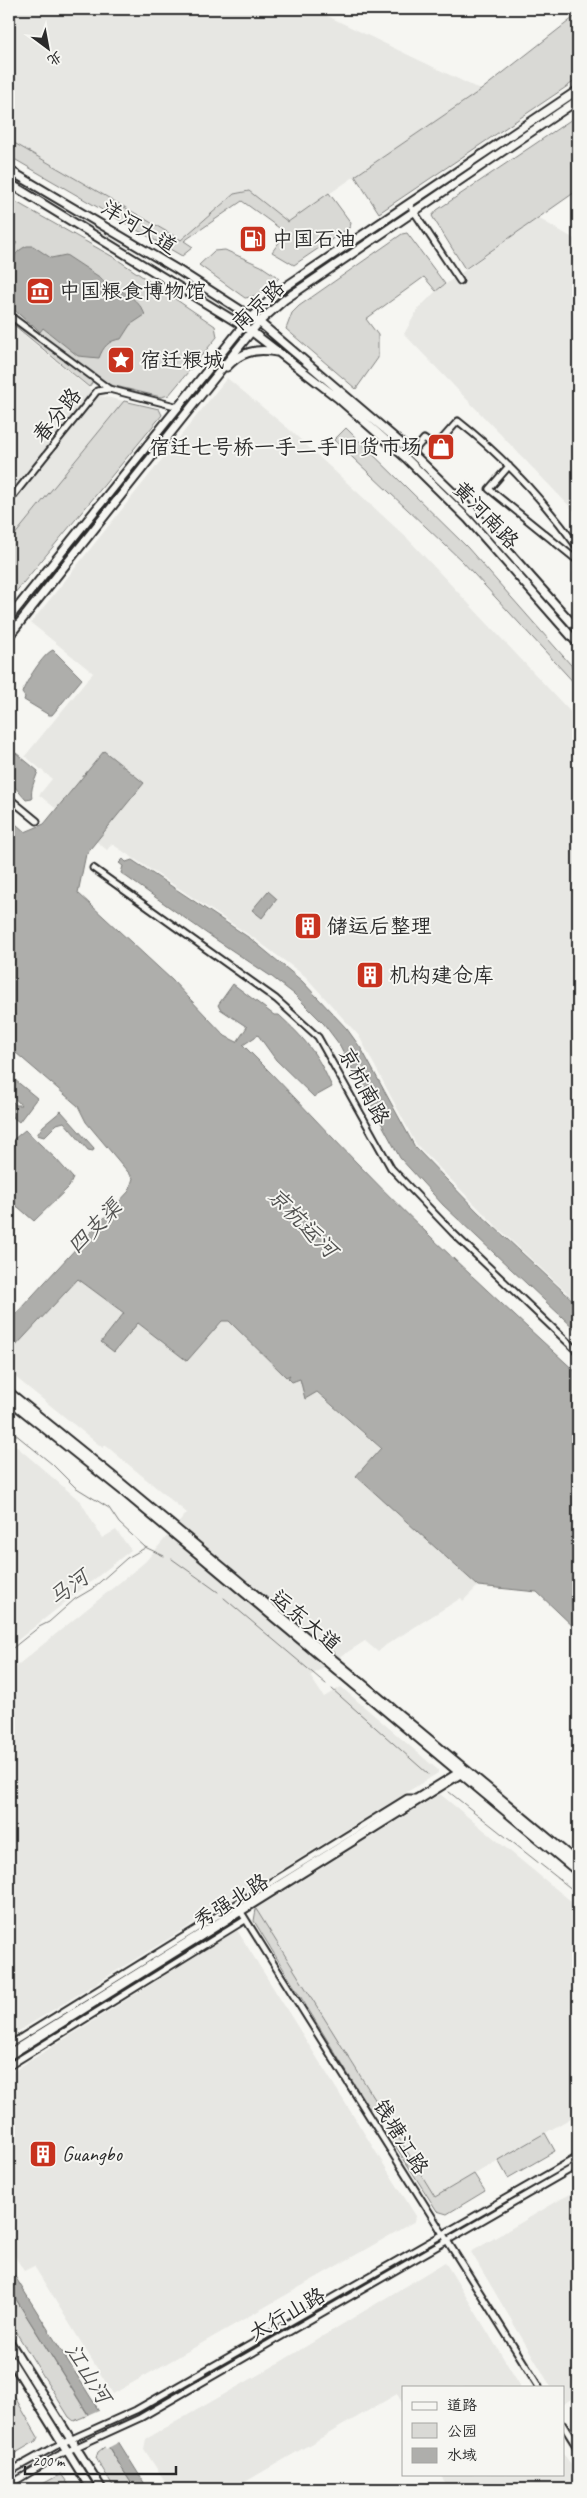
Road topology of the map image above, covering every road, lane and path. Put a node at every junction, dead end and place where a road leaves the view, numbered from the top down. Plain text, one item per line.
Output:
1 (578, 90) edge
2 (578, 100) edge
3 (9, 170) edge
4 (9, 182) edge
5 (409, 204) junction
6 (415, 212) junction
7 (460, 281) dead end
8 (9, 316) edge
9 (251, 317) junction
10 (259, 322) junction
11 (243, 326) junction
12 (251, 331) junction
13 (280, 353) junction
14 (94, 378) junction
15 (109, 389) junction
16 (97, 391) junction
17 (179, 406) junction
18 (179, 422) junction
19 (412, 452) junction
20 (509, 466) junction
21 (9, 501) edge
22 (578, 548) edge
23 (578, 561) edge
24 (9, 618) edge
25 (578, 630) edge
26 (10, 634) edge
27 (578, 644) edge
28 (9, 798) edge
29 (37, 821) dead end
30 (93, 868) dead end
31 (578, 1352) edge
32 (9, 1395) edge
33 (464, 1770) junction
34 (418, 1798) junction
35 (578, 1863) edge
36 (578, 1872) edge
37 (236, 1904) junction
38 (240, 1912) junction
39 (245, 1920) junction
40 (9, 2045) edge
41 (9, 2052) edge
42 (9, 2057) edge
43 (9, 2066) edge
44 (578, 2157) edge
45 (578, 2165) edge
46 (443, 2235) junction
47 (447, 2241) junction
48 (9, 2341) edge
49 (9, 2357) edge
50 (538, 2386) edge
51 (564, 2427) edge
52 (70, 2440) junction
53 (62, 2444) junction
54 (76, 2449) junction
55 (578, 2449) edge
56 (68, 2452) junction
57 (9, 2472) edge
58 (9, 2485) edge
59 (91, 2489) edge
60 (102, 2489) edge

1 - 5 main road, 南京路
2 - 6 main road, 南京路
3 - 9 main road, 洋河大道
4 - 11 main road, 洋河大道
5 - 6 street
5 - 9 main road, 南京路
6 - 7 street
6 - 10 main road, 南京路
8 - 14 street
9 - 10 main road, 黄河南路
9 - 11 main road, 南京路
10 - 12 main road, 南京路
10 - 19 main road, 黄河南路
11 - 12 main road, 黄河南路
11 - 17 main road, 南京路
12 - 13 main road, 黄河南路
12 - 18 main road, 南京路
13 - 18 main road
13 - 27 main road, 黄河南路
14 - 15 street
14 - 16 street
15 - 16 street, 春分路
15 - 17 street, 春分路
16 - 21 street, 春分路
17 - 24 main road, 南京路
18 - 26 main road, 南京路
19 - 20 street
19 - 25 main road, 黄河南路
20 - 22 street
20 - 23 street
28 - 29 street
30 - 31 street, 京杭南路
32 - 33 main road, 运东大道
33 - 34 street, 秀强北路
33 - 35 main road, 运东大道
33 - 36 main road, 运东大道
33 - 38 street, 秀强北路
34 - 37 street
34 - 38 street, 秀强北路
37 - 38 street, 钱塘江路
37 - 40 street
38 - 39 street, 钱塘江路
38 - 41 street, 秀强北路
38 - 42 street, 秀强北路
39 - 43 street
39 - 46 street, 钱塘江路
44 - 46 street, 太行山路
45 - 47 street, 太行山路
46 - 47 street, 钱塘江路
46 - 52 street, 太行山路
47 - 50 street, 钱塘江路
47 - 54 street, 太行山路
48 - 52 main road
49 - 53 main road
51 - 55 street
52 - 53 street, 太行山路
52 - 54 main road
53 - 56 main road
53 - 57 street, 太行山路
54 - 56 street, 太行山路
54 - 60 main road
56 - 58 street, 太行山路
56 - 59 main road

